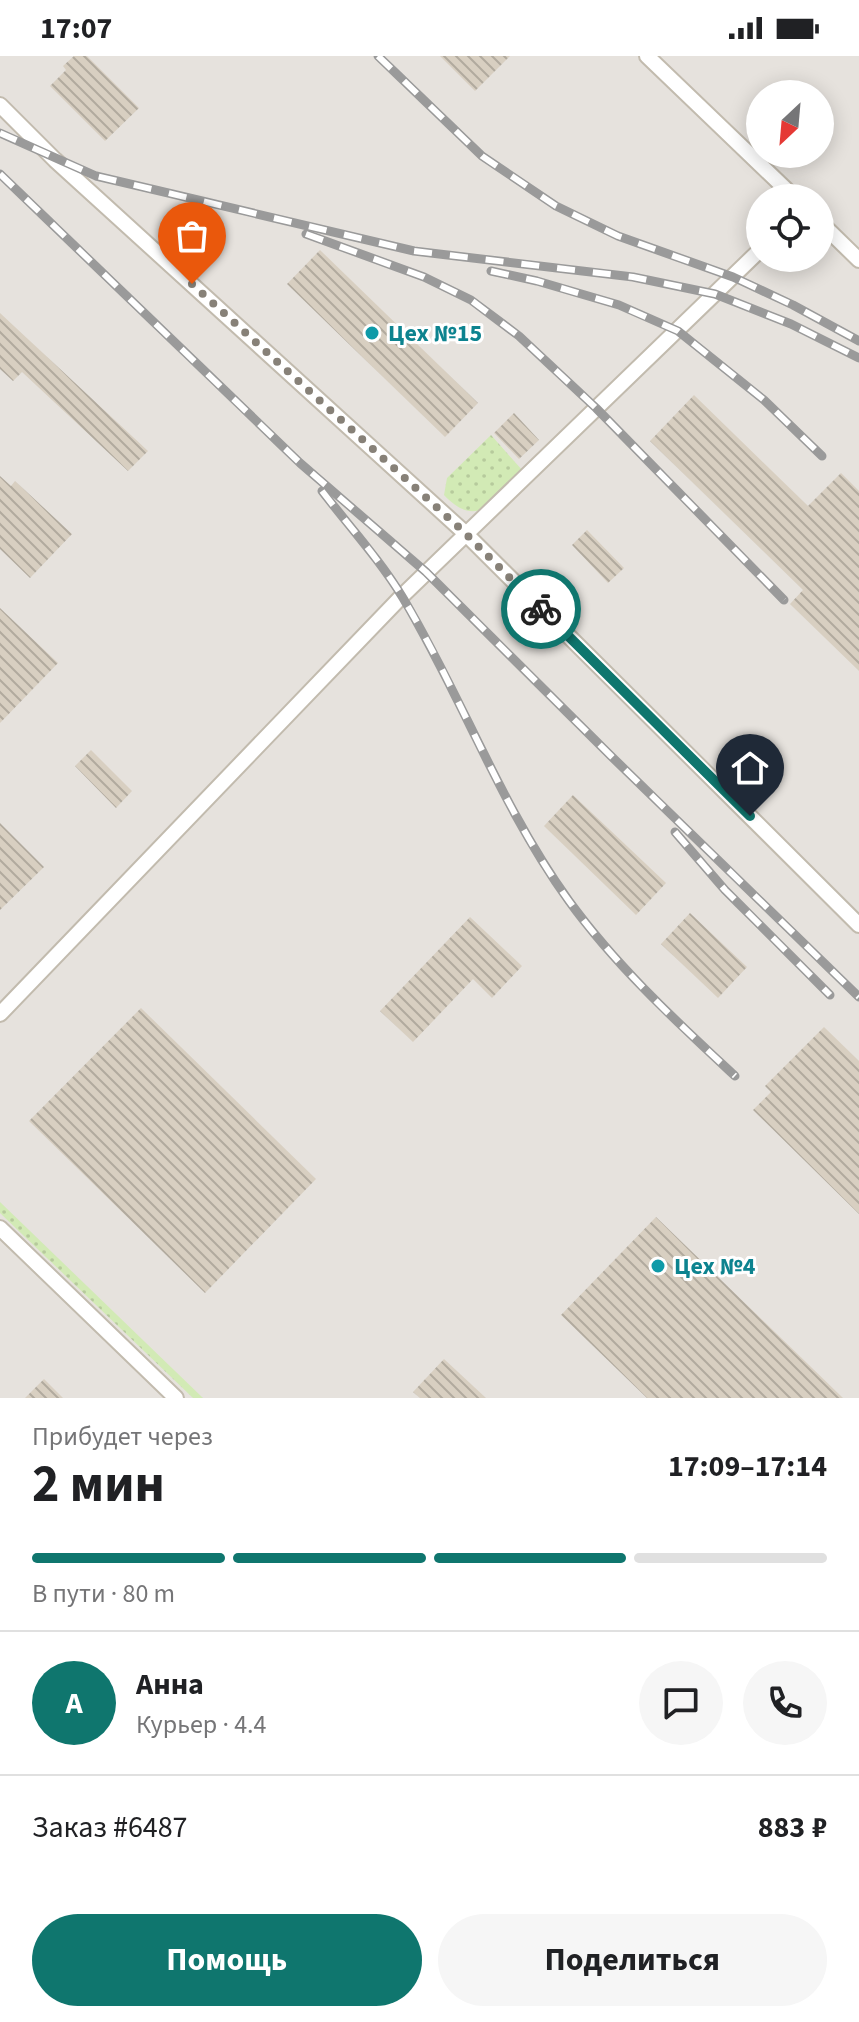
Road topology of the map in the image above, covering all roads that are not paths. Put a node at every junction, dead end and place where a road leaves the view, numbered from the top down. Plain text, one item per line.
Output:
1 (647, 56) edge
2 (0, 105) edge
3 (780, 184) edge
4 (834, 236) edge
5 (859, 260) edge
6 (746, 263) edge
7 (465, 533) junction
8 (859, 925) edge
9 (0, 1014) edge
10 (0, 1228) edge
11 (176, 1398) edge

1 - 3 lane
2 - 7 lane
4 - 5 lane
6 - 7 lane
7 - 8 lane
7 - 9 lane
10 - 11 lane

